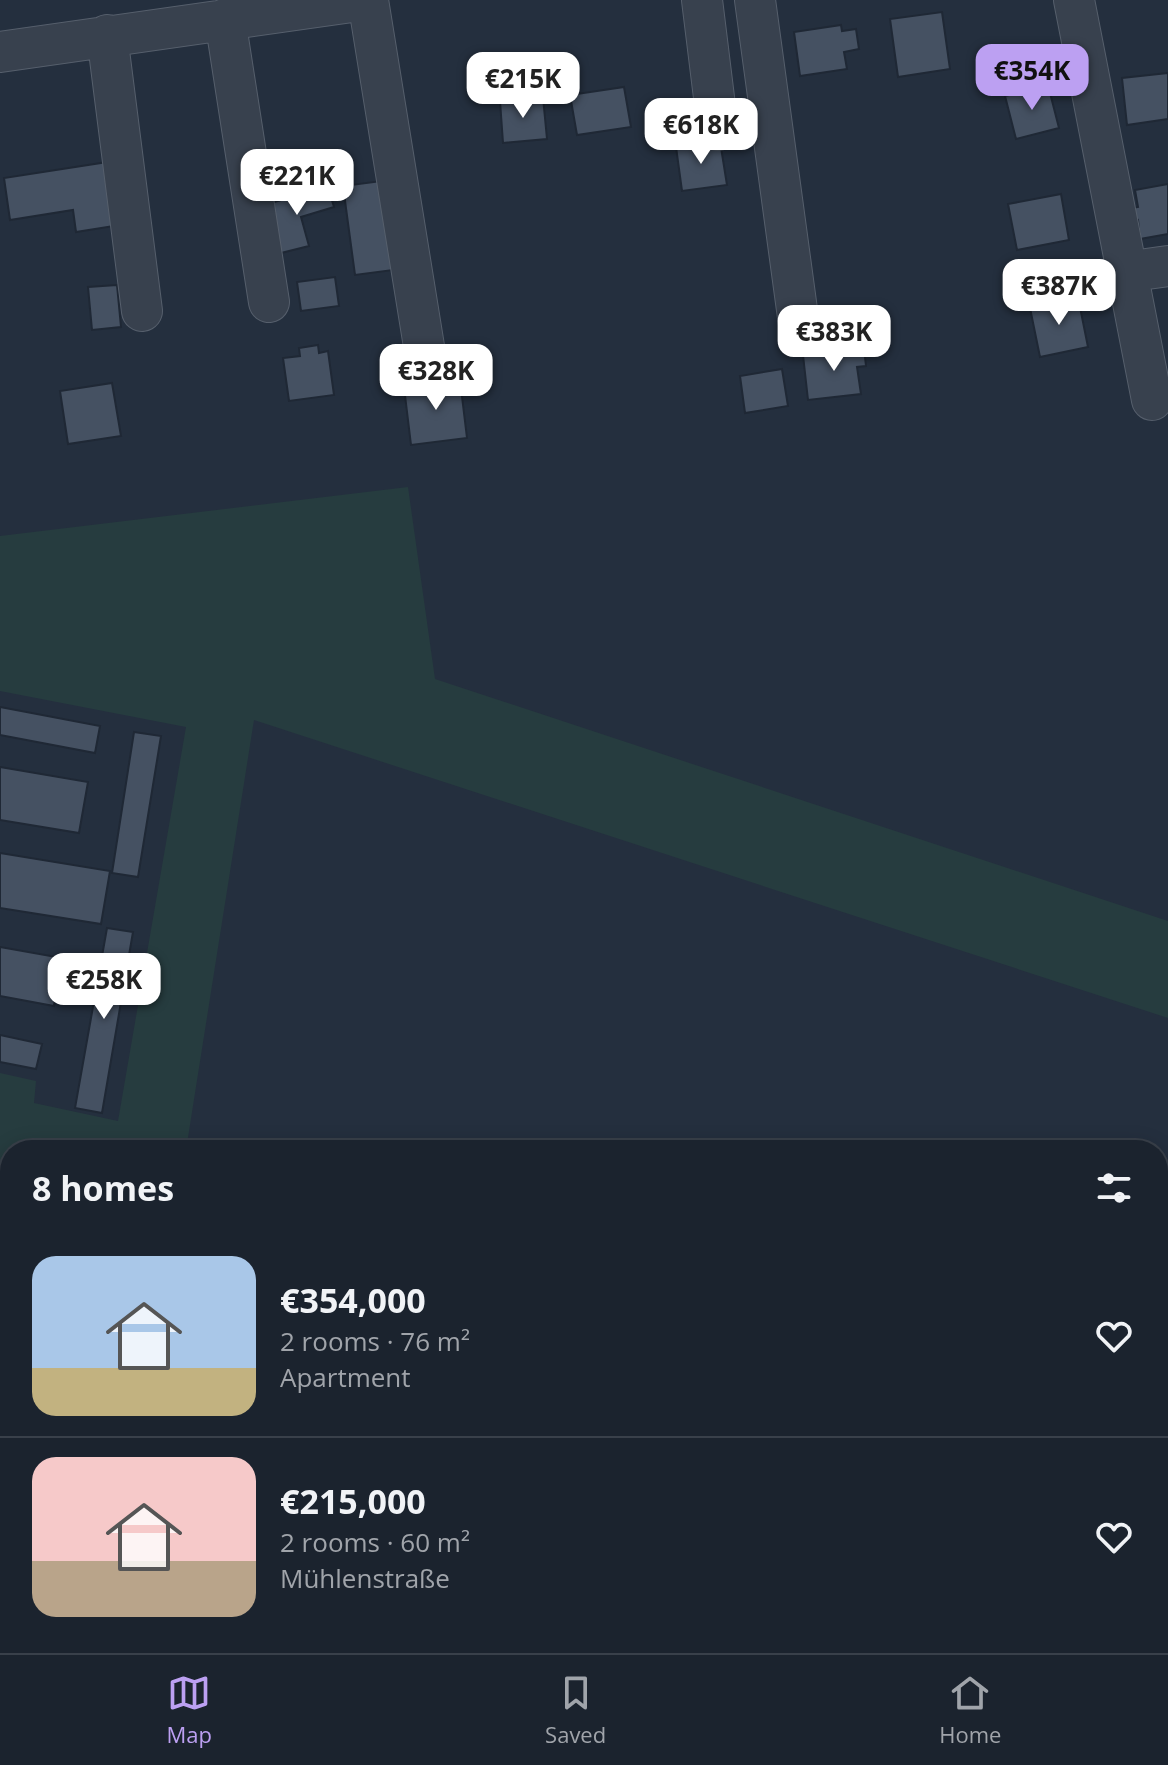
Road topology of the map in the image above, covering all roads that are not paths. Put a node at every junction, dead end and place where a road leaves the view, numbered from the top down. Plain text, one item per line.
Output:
1 (367, 0) edge
2 (702, 0) edge
3 (755, 0) edge
4 (1074, 0) edge
5 (225, 19) junction
6 (107, 35) junction
7 (0, 52) edge
8 (718, 130) dead end
9 (1168, 266) edge
10 (1125, 272) junction
11 (269, 302) dead end
12 (142, 311) dead end
13 (800, 332) dead end
14 (427, 365) dead end
15 (1152, 400) dead end

1 - 5 street
1 - 14 street
2 - 8 street
3 - 13 street
4 - 10 street
5 - 6 street
5 - 11 street
6 - 7 street
6 - 12 street
9 - 10 street
10 - 15 street

